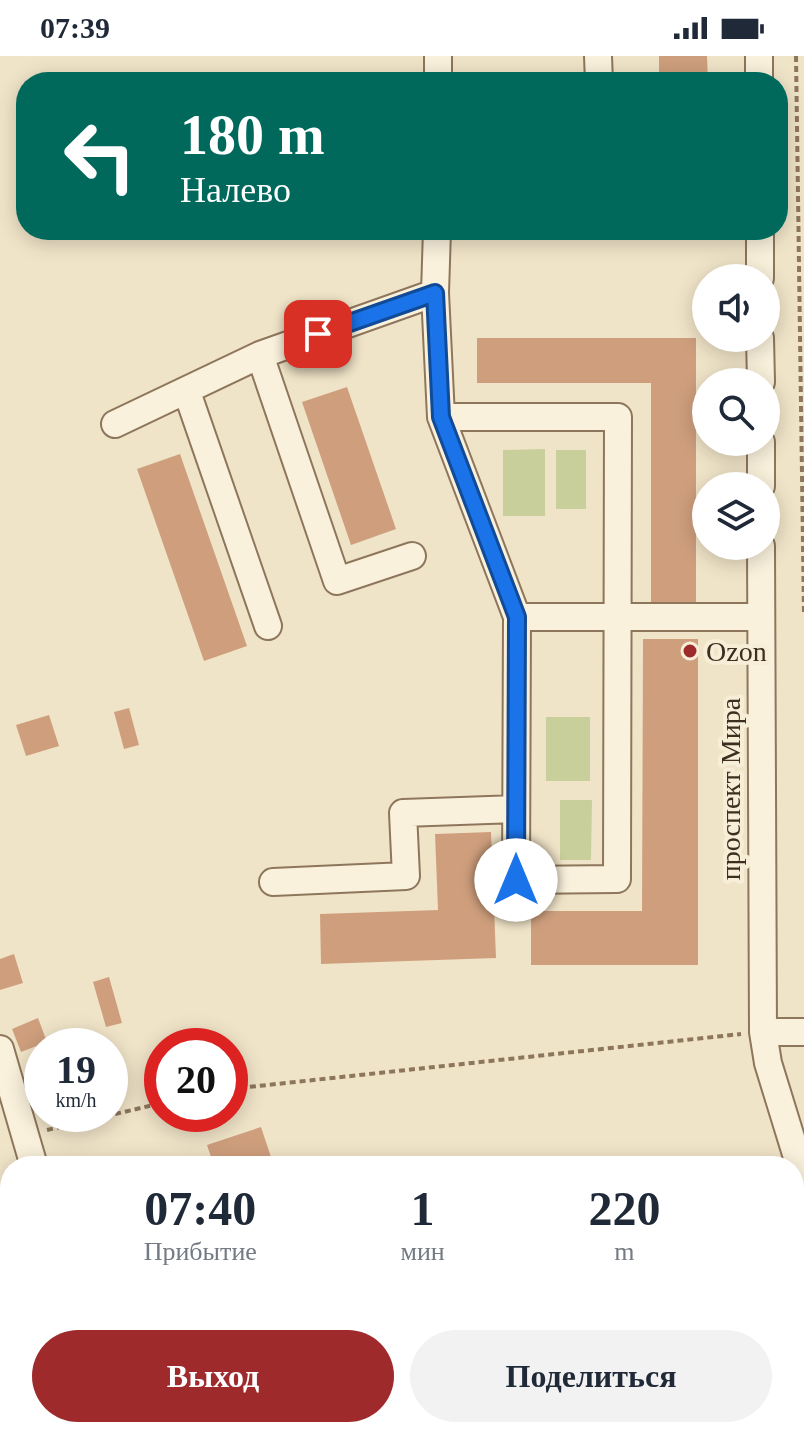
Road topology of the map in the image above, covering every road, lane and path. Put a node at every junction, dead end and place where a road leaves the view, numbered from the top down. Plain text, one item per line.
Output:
1 (796, 56) edge
2 (437, 240) edge
3 (760, 240) edge
4 (760, 264) edge
5 (435, 293) junction
6 (260, 355) junction
7 (187, 392) junction
8 (441, 417) junction
9 (115, 424) dead end
10 (412, 556) dead end
11 (761, 560) edge
12 (804, 614) edge
13 (517, 617) junction
14 (618, 617) junction
15 (761, 617) junction
16 (268, 626) dead end
17 (516, 809) junction
18 (273, 882) dead end
19 (763, 1032) junction
20 (804, 1032) edge
21 (0, 1049) edge
22 (248, 1087) edge
23 (144, 1107) edge
24 (25, 1135) junction
25 (31, 1156) edge
26 (797, 1156) edge

1 - 12 path
2 - 5 street
3 - 4 street
5 - 6 street
5 - 8 street
6 - 7 street
6 - 10 street
7 - 9 street
7 - 16 street
8 - 13 street
8 - 14 street
11 - 15 street, проспект Мира
13 - 14 street
13 - 17 street
14 - 15 street
14 - 17 street
15 - 19 street, проспект Мира
17 - 18 street
19 - 20 street
19 - 22 path
19 - 26 street, проспект Мира
21 - 24 street
23 - 24 path
24 - 25 street

